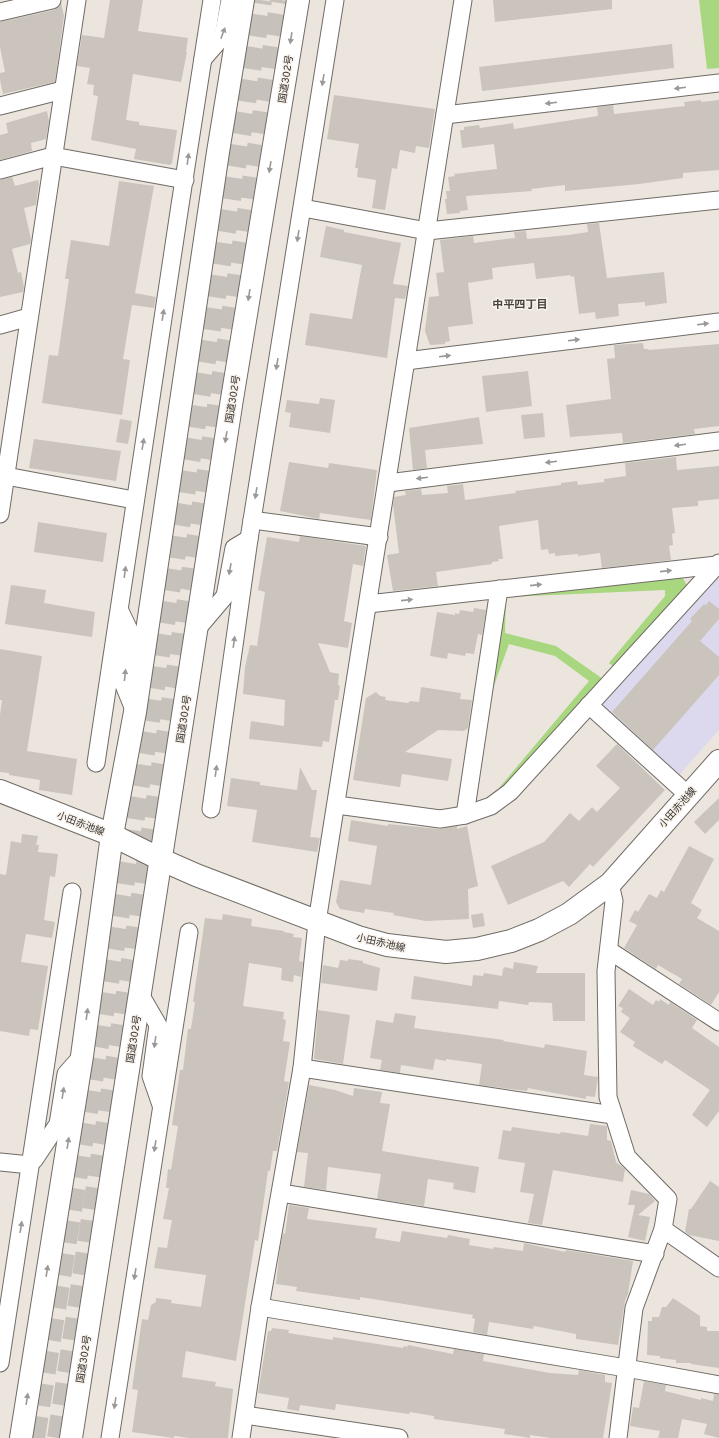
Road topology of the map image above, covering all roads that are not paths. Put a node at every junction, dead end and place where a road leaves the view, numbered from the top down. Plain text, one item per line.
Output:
1 (52, 0) edge
2 (77, 0) edge
3 (212, 0) edge
4 (230, 0) edge
5 (243, 0) edge
6 (298, 0) edge
7 (335, 0) edge
8 (463, 0) edge
9 (0, 12) edge
10 (202, 60) junction
11 (719, 83) edge
12 (63, 90) junction
13 (0, 106) edge
14 (445, 115) junction
15 (53, 156) junction
16 (0, 170) edge
17 (185, 180) junction
18 (719, 200) edge
19 (303, 208) junction
20 (427, 231) junction
21 (29, 317) junction
22 (719, 322) edge
23 (0, 325) edge
24 (406, 361) junction
25 (719, 440) edge
26 (6, 476) junction
27 (388, 483) junction
28 (134, 500) junction
29 (0, 514) edge
30 (252, 520) junction
31 (379, 537) junction
32 (249, 539) junction
33 (718, 564) edge
34 (499, 589) junction
35 (368, 604) junction
36 (120, 611) junction
37 (197, 629) junction
38 (589, 705) junction
39 (135, 712) junction
40 (719, 761) edge
41 (96, 763) dead end
42 (0, 791) edge
43 (688, 795) junction
44 (337, 805) junction
45 (211, 809) dead end
46 (465, 815) junction
47 (112, 835) junction
48 (162, 860) junction
49 (610, 884) junction
50 (72, 892) dead end
51 (317, 922) junction
52 (189, 932) dead end
53 (610, 951) junction
54 (140, 994) junction
55 (719, 1022) edge
56 (82, 1056) junction
57 (302, 1068) junction
58 (161, 1107) junction
59 (613, 1115) junction
60 (0, 1162) edge
61 (30, 1165) junction
62 (281, 1193) junction
63 (663, 1229) junction
64 (655, 1254) junction
65 (719, 1268) edge
66 (260, 1307) junction
67 (0, 1363) edge
68 (626, 1368) junction
69 (719, 1385) edge
70 (245, 1415) junction
71 (349, 1434) edge
72 (21, 1438) edge
73 (71, 1438) edge
74 (110, 1438) edge
75 (241, 1438) edge
76 (399, 1438) edge
77 (618, 1438) edge

1 - 9 street
2 - 12 street
3 - 10 street
10 -> 4 street
5 - 39 main road
6 -> 37 main road, 国道302号
7 -> 19 street
8 - 14 street
17 -> 10 street
11 -> 14 street
12 - 13 street
12 - 15 street
14 - 20 street
15 - 16 street
15 - 17 street
15 - 21 street
28 -> 17 street
18 - 20 street
19 - 20 street
19 -> 30 street
20 - 24 street
21 - 23 street
21 - 26 street
24 -> 22 street
24 - 27 street
25 -> 27 street
26 - 28 street
26 - 29 street
27 - 31 street
36 -> 28 street
30 - 31 street
30 - 32 street
31 - 35 street
32 -> 37 street
45 -> 32 street
34 -> 33 street
33 - 38 street
35 -> 34 street
34 - 46 street
35 - 44 street
39 -> 36 street
36 - 41 street
37 - 48 main road, 国道302号
38 - 43 street
38 - 46 street
39 - 47 main road
40 - 43 main road, 小田赤池線
42 - 47 main road, 小田赤池線
43 - 49 main road, 小田赤池線
44 - 46 street
44 - 51 street
47 - 48 main road, 小田赤池線
56 -> 47 main road
48 - 51 main road, 小田赤池線
48 - 54 main road, 国道302号
49 - 51 main road, 小田赤池線
49 - 53 street
50 - 61 street
51 - 57 street
52 - 58 street
53 - 55 street
53 - 59 street
54 -> 58 street
54 - 73 main road, 国道302号
61 -> 56 street
72 -> 56 main road
57 - 59 street
57 - 62 street
58 -> 74 street
59 - 63 street
60 - 61 street
67 -> 61 street
62 - 64 street
62 - 66 street
63 - 64 street
63 - 65 street
64 - 68 street
66 - 68 street
66 - 70 street
68 - 69 street
68 - 77 street
70 - 71 street
70 - 75 street
71 - 76 street

